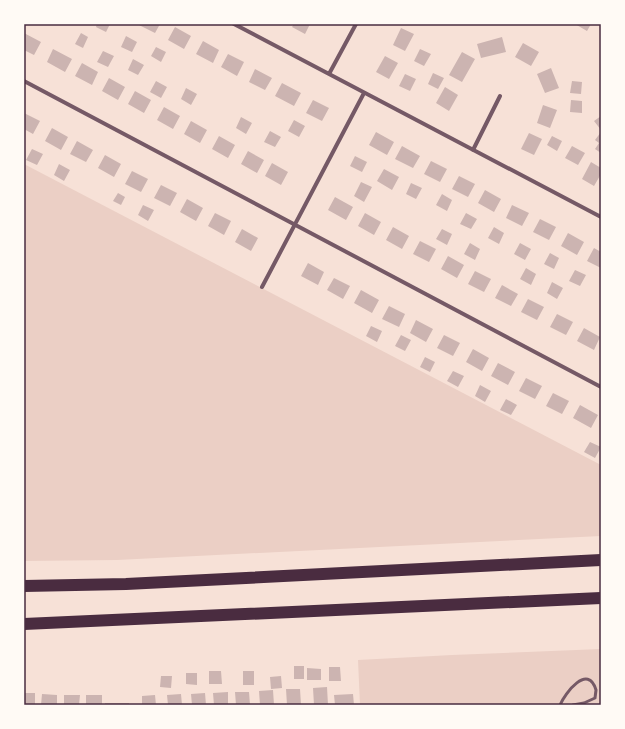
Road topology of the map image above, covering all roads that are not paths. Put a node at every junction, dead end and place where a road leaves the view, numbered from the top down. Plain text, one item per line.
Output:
1 (234, 24) edge
2 (356, 24) edge
3 (329, 74) junction
4 (24, 81) edge
5 (364, 93) junction
6 (500, 96) dead end
7 (473, 150) junction
8 (601, 218) edge
9 (295, 224) junction
10 (262, 287) dead end
11 (601, 387) edge
12 (601, 560) edge
13 (24, 586) edge
14 (601, 598) edge
15 (24, 624) edge
16 (560, 705) edge
17 (573, 705) edge

1 - 3 street
2 - 3 street
3 - 5 street
4 - 9 street
5 - 7 street
5 - 9 street
6 - 7 street
7 - 8 street
9 - 10 street
9 - 11 street
12 - 13 highway
14 - 15 highway
16 - 17 lane

